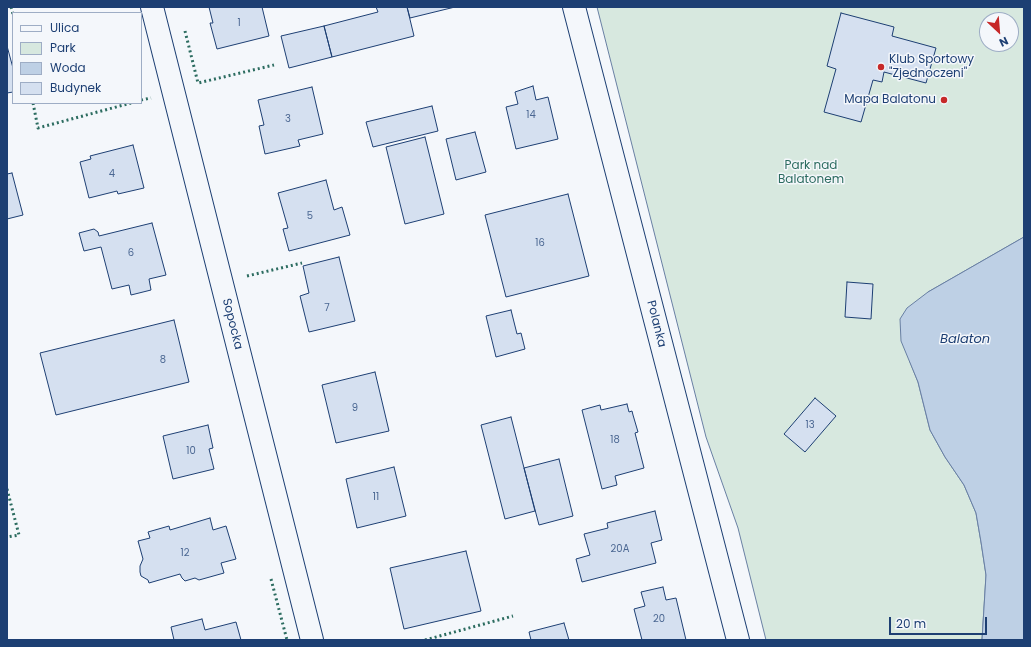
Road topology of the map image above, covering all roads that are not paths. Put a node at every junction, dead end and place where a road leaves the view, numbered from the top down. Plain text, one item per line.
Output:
1 (152, 7) edge
2 (574, 7) edge
3 (312, 640) edge
4 (738, 640) edge

1 - 3 street, Sopocka
2 - 4 street, Polanka

